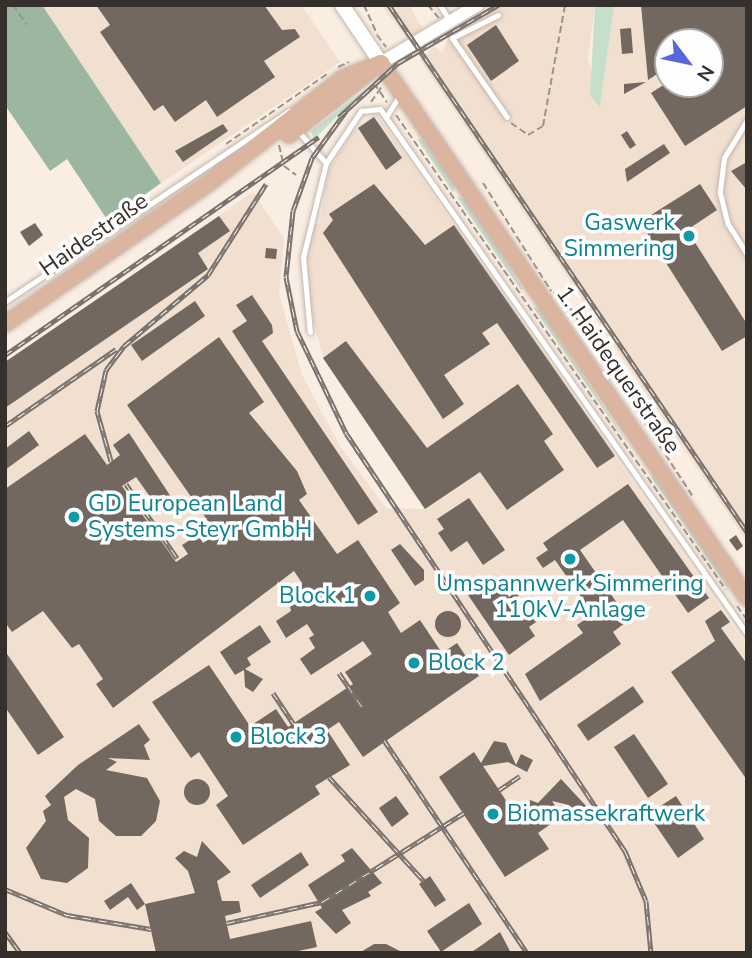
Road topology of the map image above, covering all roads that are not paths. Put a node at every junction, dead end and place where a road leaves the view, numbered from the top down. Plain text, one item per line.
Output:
1 (342, 5) edge
2 (440, 5) edge
3 (478, 5) edge
4 (498, 15) dead end
5 (447, 27) junction
6 (381, 63) junction
7 (400, 94) junction
8 (317, 99) junction
9 (386, 117) junction
10 (507, 117) road end
11 (747, 120) edge
12 (294, 126) junction
13 (326, 163) junction
14 (204, 176) junction
15 (747, 255) edge
16 (5, 301) edge
17 (5, 324) edge
18 (310, 332) dead end
19 (747, 598) edge
20 (747, 634) edge

1 - 6 main road
2 - 5 lane
3 - 5 street, Haidestraße
4 - 5 lane
5 - 6 street, Haidestraße
5 - 10 lane
6 - 7 main road, 1. Haidequerstraße
6 - 8 main road, Haidestraße
6 - 12 main road, Haidestraße
7 - 9 lane
7 - 19 main road, 1. Haidequerstraße
8 - 12 main road, Haidestraße
8 - 14 lane
9 - 13 lane
9 - 20 lane
11 - 15 lane
12 - 13 lane
12 - 14 main road, Haidestraße
13 - 18 lane
14 - 16 lane
14 - 17 main road, Haidestraße

